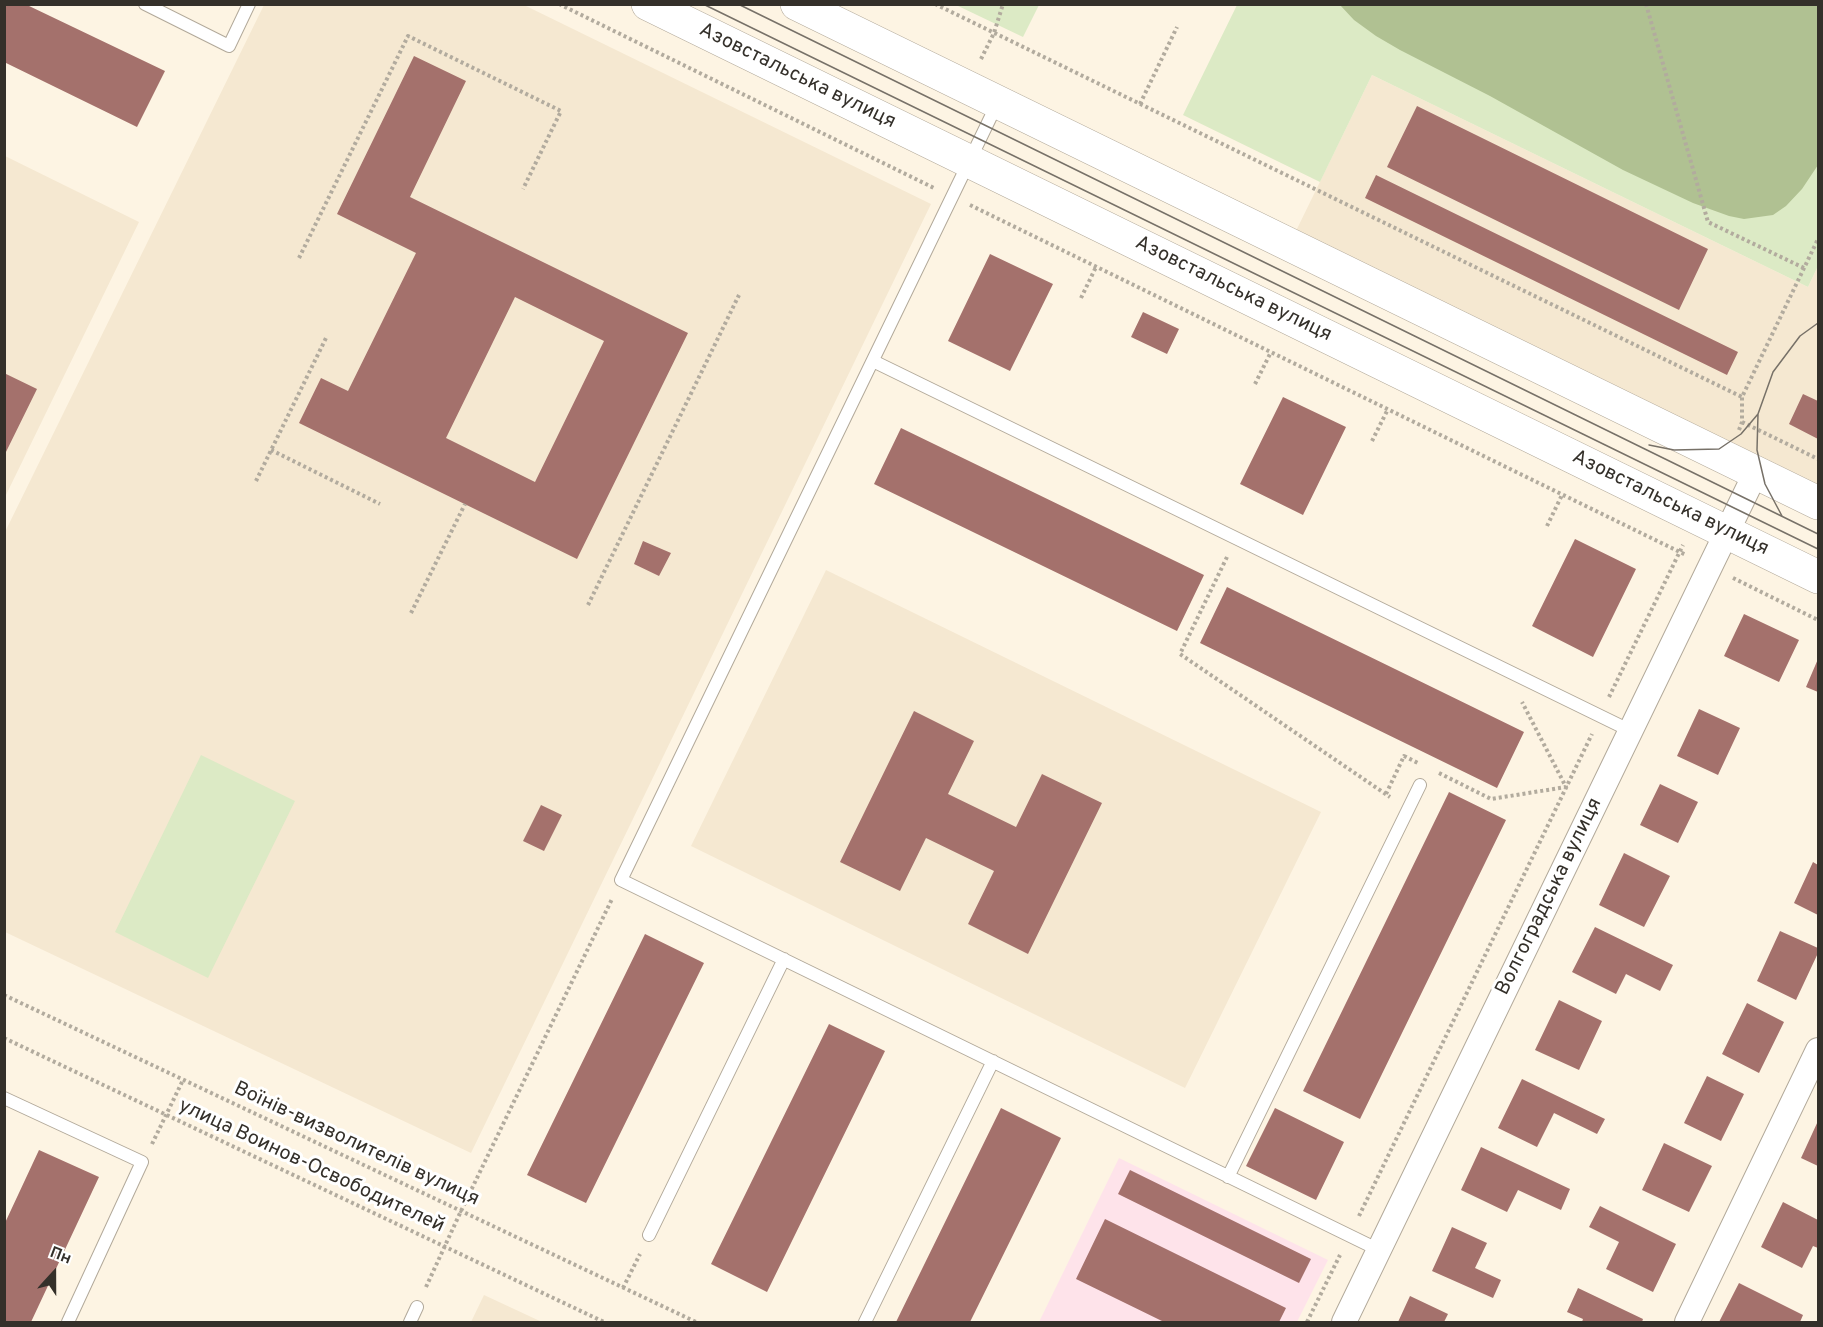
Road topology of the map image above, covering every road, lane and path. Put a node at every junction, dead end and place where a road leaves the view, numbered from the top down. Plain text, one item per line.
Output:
1 (145, 4) edge
2 (249, 4) edge
3 (559, 4) edge
4 (648, 4) edge
5 (797, 4) edge
6 (936, 4) edge
7 (1003, 4) edge
8 (1646, 4) edge
9 (1177, 27) dead end
10 (994, 33) junction
11 (998, 102) junction
12 (1140, 104) junction
13 (969, 161) junction
14 (523, 189) dead end
15 (952, 197) junction
16 (1818, 239) edge
17 (300, 258) dead end
18 (1096, 267) junction
19 (1804, 268) junction
20 (739, 295) dead end
21 (1081, 298) dead end
22 (326, 338) dead end
23 (1270, 352) junction
24 (873, 361) junction
25 (1255, 384) dead end
26 (1742, 397) junction
27 (1388, 410) junction
28 (1372, 441) dead end
29 (271, 450) junction
30 (1818, 459) edge
31 (1756, 472) junction
32 (256, 481) dead end
33 (1562, 495) junction
34 (1818, 503) edge
35 (380, 504) dead end
36 (465, 504) dead end
37 (1546, 526) dead end
38 (1727, 532) junction
39 (1237, 538) junction
40 (1710, 567) junction
41 (1818, 577) edge
42 (588, 605) dead end
43 (411, 613) dead end
44 (1818, 620) edge
45 (1505, 670) junction
46 (1600, 716) junction
47 (1631, 731) junction
48 (1424, 766) dead end
49 (1433, 770) dead end
50 (1420, 784) dead end
51 (1566, 787) junction
52 (1386, 795) junction
53 (1408, 810) junction
54 (621, 880) junction
55 (784, 959) junction
56 (5, 995) edge
57 (4, 1038) edge
58 (1818, 1050) edge
59 (993, 1061) junction
60 (183, 1080) junction
61 (4, 1098) edge
62 (166, 1115) junction
63 (142, 1162) junction
64 (1228, 1177) junction
65 (461, 1211) junction
66 (649, 1234) joint
67 (1349, 1236) junction
68 (444, 1247) junction
69 (1379, 1250) junction
70 (623, 1288) junction
71 (417, 1307) joint
72 (68, 1323) edge
73 (410, 1323) edge
74 (604, 1323) edge
75 (696, 1323) edge
76 (865, 1323) edge
77 (1307, 1323) edge
78 (1344, 1323) edge
79 (1687, 1323) edge

1 - 2 lane
3 - 15 path
4 - 13 street, Азовстальська вулиця
5 - 11 street
6 - 10 path
7 - 10 path
8 - 19 path
9 - 12 path
10 - 12 path
11 - 13 lane
11 - 31 street
12 - 26 path
13 - 15 lane
13 - 38 street, Азовстальська вулиця
14 - 17 path
15 - 18 path
15 - 24 lane
16 - 19 path
18 - 21 path
18 - 23 path
19 - 26 path
20 - 42 path
22 - 29 path
23 - 25 path
23 - 27 path
24 - 39 lane
24 - 54 lane
26 - 30 path
27 - 28 path
27 - 33 path
29 - 32 path
29 - 35 path
31 - 34 street
31 - 38 street, Волгоградська вулиця
33 - 37 path
33 - 46 path
36 - 43 path
38 - 40 street, Волгоградська вулиця
38 - 41 street, Азовстальська вулиця
39 - 45 lane
39 - 52 path
40 - 44 path
40 - 47 street, Волгоградська вулиця
45 - 46 lane
45 - 51 path
46 - 47 lane
46 - 51 path
47 - 69 street, Волгоградська вулиця
48 - 52 path
49 - 51 path
50 - 53 lane
51 - 67 path
52 - 53 path
53 - 64 lane
54 - 55 lane
54 - 65 path
55 - 59 lane
55 - 66 lane
56 - 60 path, Воїнів-визволителів вулиця
57 - 62 path, улица Воинов-Освободителей
58 - 79 street
59 - 64 lane
59 - 76 lane
60 - 62 path
60 - 65 path, Воїнів-визволителів вулиця
61 - 63 lane
62 - 63 path
62 - 68 path, улица Воинов-Освободителей
63 - 72 lane
64 - 67 lane
65 - 68 path
65 - 70 path, Воїнів-визволителів вулиця
66 - 70 path
67 - 69 lane
67 - 77 path
68 - 71 path
68 - 74 path, улица Воинов-Освободителей
69 - 78 street, Волгоградська вулиця
70 - 75 path, Воїнів-визволителів вулиця
71 - 73 lane

